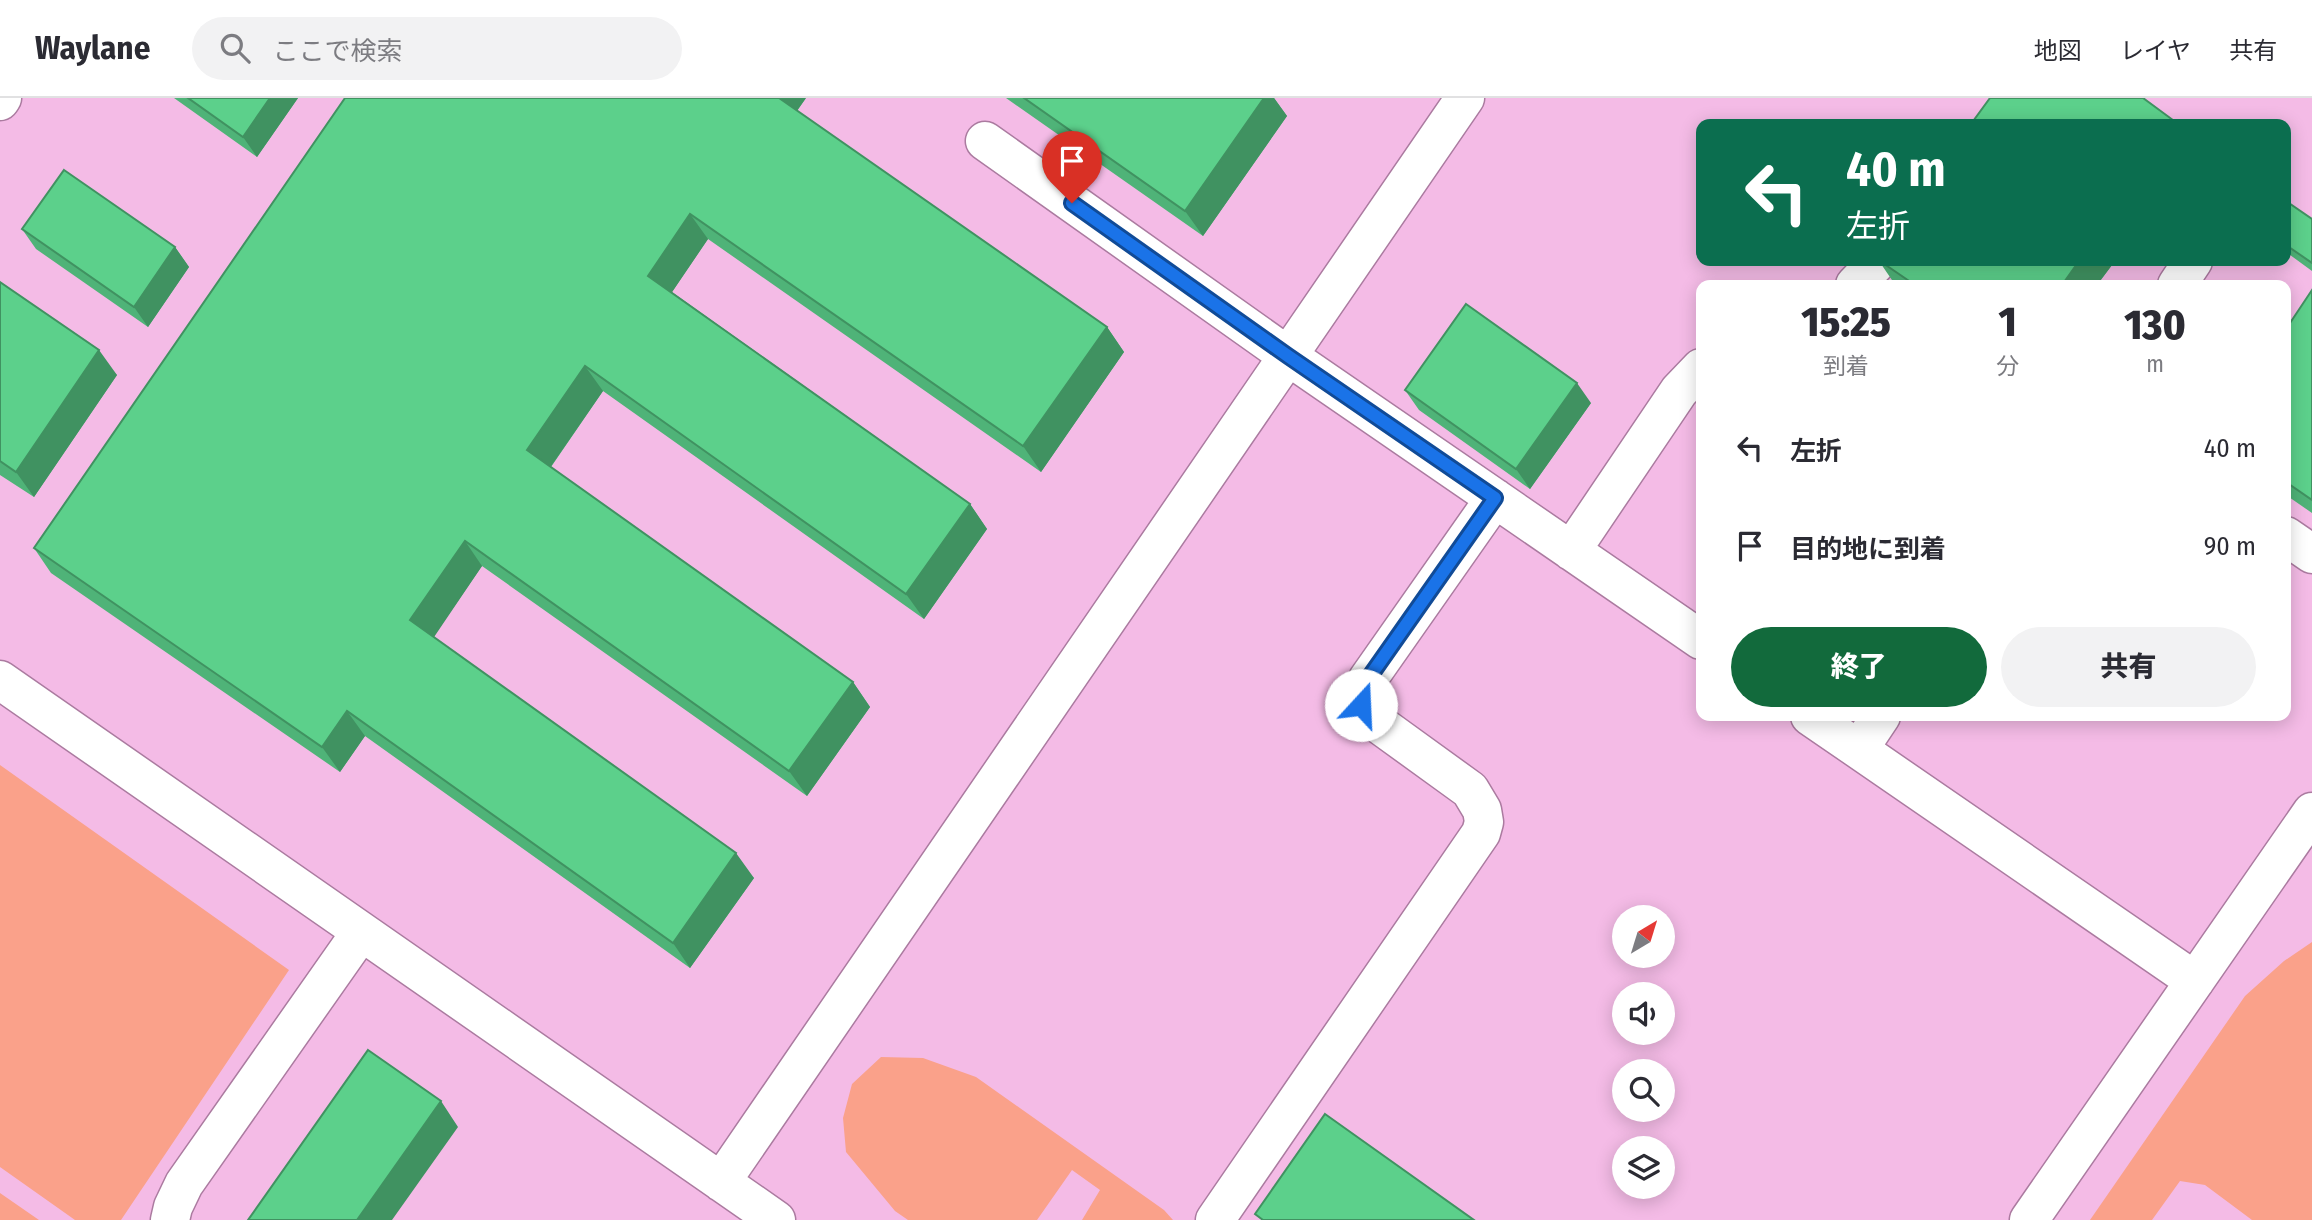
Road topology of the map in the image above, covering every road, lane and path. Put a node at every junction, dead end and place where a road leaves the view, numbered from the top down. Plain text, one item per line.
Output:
1 (1465, 98) edge
2 (985, 141) dead end
3 (1288, 356) junction
4 (1696, 373) edge
5 (1495, 498) junction
6 (2291, 539) edge
7 (1571, 551) junction
8 (2312, 554) edge
9 (1696, 637) edge
10 (0, 680) edge
11 (1817, 721) edge
12 (1878, 721) edge
13 (1858, 749) junction
14 (2312, 812) edge
15 (361, 932) junction
16 (2195, 981) junction
17 (721, 1182) junction
18 (170, 1220) edge
19 (776, 1220) edge
20 (1215, 1220) edge
21 (2029, 1220) edge

1 - 3 lane
2 - 3 lane
3 - 5 lane
3 - 17 lane
4 - 7 lane
5 - 7 lane
5 - 20 lane
6 - 8 lane
7 - 9 lane
10 - 15 lane
11 - 13 lane
12 - 13 lane
13 - 16 lane
14 - 16 lane
15 - 17 lane
15 - 18 lane
16 - 21 lane
17 - 19 lane

